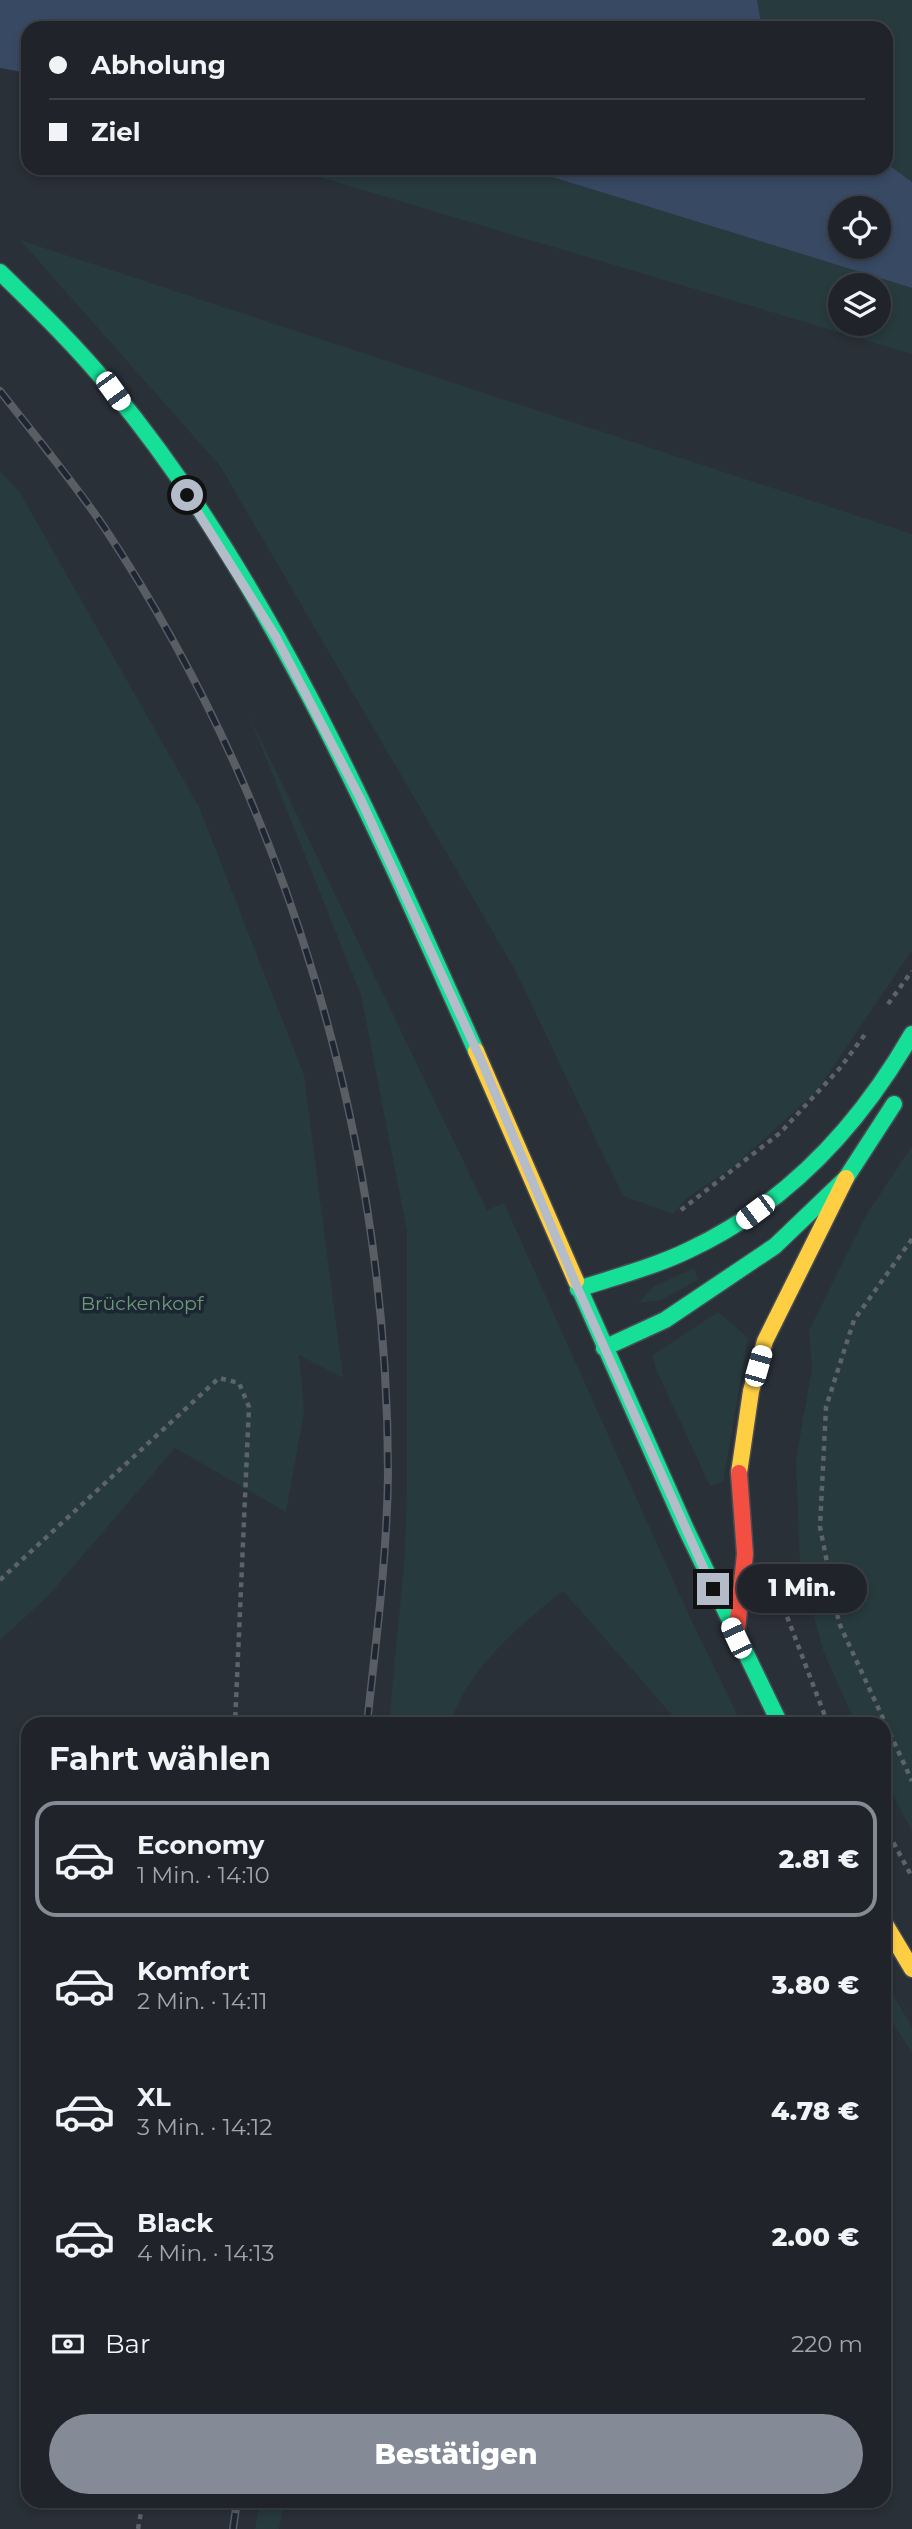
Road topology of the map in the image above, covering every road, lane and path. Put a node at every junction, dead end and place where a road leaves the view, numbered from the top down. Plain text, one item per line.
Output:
1 (0, 272) edge
2 (912, 971) edge
3 (880, 1014) dead end
4 (872, 1025) dead end
5 (912, 1034) edge
6 (905, 1085) dead end
7 (846, 1178) junction
8 (912, 1239) edge
9 (689, 1250) junction
10 (578, 1289) junction
11 (604, 1348) junction
12 (0, 1580) edge
13 (736, 1638) junction
14 (234, 1717) edge
15 (776, 1717) edge
16 (882, 1717) edge
17 (891, 1736) edge
18 (912, 1781) edge
19 (891, 1838) edge
20 (912, 1877) edge
21 (891, 1934) edge
22 (912, 1969) edge
23 (142, 2508) edge
24 (138, 2529) edge

1 - 10 main road
2 - 3 path
4 - 9 path
5 - 9 main road
6 - 7 main road
7 - 11 main road
7 - 13 main road
8 - 16 path
9 - 10 main road
10 - 11 main road
11 - 13 main road
12 - 14 path
13 - 15 main road
17 - 18 path
19 - 20 path
21 - 22 main road
23 - 24 path

